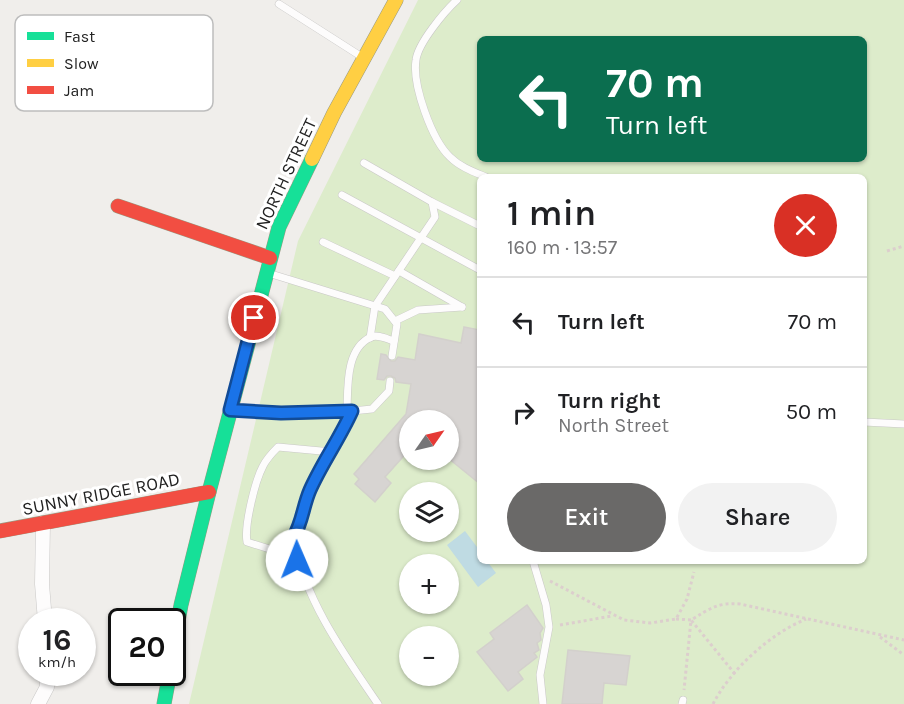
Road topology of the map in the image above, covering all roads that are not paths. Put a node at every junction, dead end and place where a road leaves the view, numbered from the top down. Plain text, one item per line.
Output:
1 (396, 0) edge
2 (457, 0) edge
3 (279, 4) dead end
4 (364, 58) junction
5 (364, 163) dead end
6 (479, 174) edge
7 (342, 195) dead end
8 (432, 202) junction
9 (118, 206) dead end
10 (477, 224) edge
11 (420, 239) junction
12 (322, 242) dead end
13 (270, 258) junction
14 (477, 268) edge
15 (267, 273) junction
16 (397, 273) junction
17 (375, 306) junction
18 (395, 321) junction
19 (370, 338) junction
20 (394, 341) junction
21 (392, 356) dead end
22 (390, 381) dead end
23 (230, 410) junction
24 (349, 411) junction
25 (867, 422) edge
26 (904, 424) edge
27 (332, 452) junction
28 (209, 492) junction
29 (43, 523) junction
30 (0, 531) edge
31 (293, 538) junction
32 (535, 564) edge
33 (44, 608) edge
34 (180, 608) edge
35 (46, 686) edge
36 (167, 686) edge
37 (38, 704) edge
38 (164, 704) edge
39 (378, 704) edge
40 (543, 704) edge

1 - 4 street, NORTH STREET
2 - 6 lane
3 - 4 lane
4 - 13 street, NORTH STREET
5 - 8 lane
7 - 11 lane
8 - 10 lane
8 - 11 lane
9 - 13 street
11 - 14 lane
11 - 16 lane
12 - 16 lane
13 - 15 street, NORTH STREET
15 - 17 lane
15 - 23 street, NORTH STREET
16 - 17 lane
16 - 18 lane
17 - 18 lane
17 - 19 lane
18 - 20 lane
19 - 20 lane
19 - 24 lane
20 - 21 lane
22 - 24 lane
23 - 24 lane
23 - 28 street, NORTH STREET
24 - 27 lane
25 - 26 lane
27 - 31 lane
27 - 31 lane
28 - 29 street, SUNNY RIDGE ROAD
28 - 34 street, NORTH STREET
29 - 30 street, SUNNY RIDGE ROAD
29 - 33 street
31 - 39 lane
32 - 40 lane
35 - 37 street
36 - 38 street

